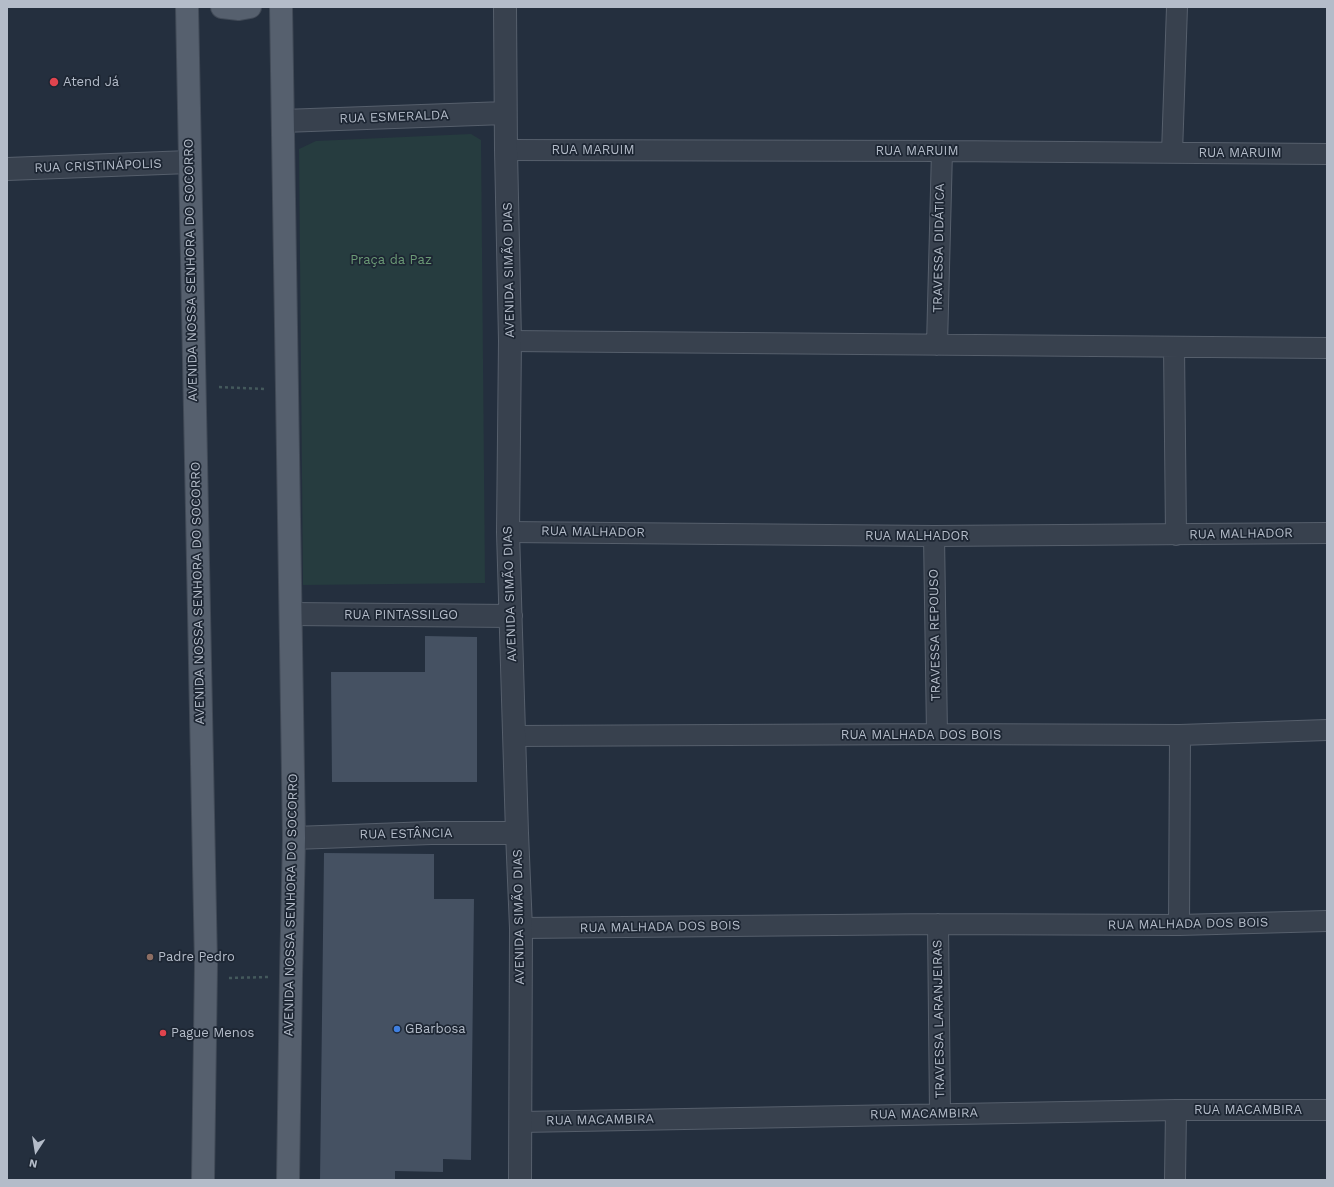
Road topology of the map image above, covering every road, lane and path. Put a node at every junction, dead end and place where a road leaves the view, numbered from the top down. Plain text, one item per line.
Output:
1 (187, 7) edge
2 (222, 7) edge
3 (250, 7) edge
4 (281, 7) edge
5 (505, 7) edge
6 (1177, 7) edge
7 (505, 113) junction
8 (283, 121) junction
9 (506, 150) junction
10 (942, 151) junction
11 (1172, 153) junction
12 (1327, 154) edge
13 (189, 162) junction
14 (7, 169) edge
15 (510, 341) junction
16 (937, 345) junction
17 (1174, 347) junction
18 (1327, 348) edge
19 (194, 386) junction
20 (287, 389) junction
21 (508, 532) junction
22 (1327, 533) edge
23 (1176, 535) junction
24 (934, 536) junction
25 (291, 614) junction
26 (511, 616) junction
27 (1327, 730) edge
28 (937, 734) junction
29 (1180, 735) junction
30 (515, 736) junction
31 (517, 833) junction
32 (294, 838) junction
33 (1327, 920) edge
34 (938, 924) junction
35 (1179, 925) junction
36 (521, 928) junction
37 (290, 976) junction
38 (206, 979) junction
39 (1176, 1110) junction
40 (1327, 1110) edge
41 (940, 1114) junction
42 (521, 1122) junction
43 (203, 1180) edge
44 (288, 1180) edge
45 (520, 1180) edge
46 (1175, 1180) edge

1 - 13 main road, AVENIDA NOSSA SENHORA DO SOCORRO
2 - 3 main road
4 - 8 main road, AVENIDA NOSSA SENHORA DO SOCORRO
5 - 7 street, AVENIDA SIMÃO DIAS
6 - 11 street
7 - 8 street, RUA ESMERALDA
7 - 9 street, AVENIDA SIMÃO DIAS
8 - 20 main road, AVENIDA NOSSA SENHORA DO SOCORRO
9 - 10 street, RUA MARUIM
9 - 15 street, AVENIDA SIMÃO DIAS
10 - 11 street, RUA MARUIM
10 - 16 street, TRAVESSA DIDÁTICA
11 - 12 street, RUA MARUIM
13 - 14 street, RUA CRISTINÁPOLIS
13 - 19 main road, AVENIDA NOSSA SENHORA DO SOCORRO
15 - 16 street
15 - 21 street, AVENIDA SIMÃO DIAS
16 - 17 street
17 - 18 street
17 - 23 street
19 - 20 path
19 - 38 main road, AVENIDA NOSSA SENHORA DO SOCORRO
20 - 25 main road, AVENIDA NOSSA SENHORA DO SOCORRO
21 - 24 street, RUA MALHADOR
21 - 26 street, AVENIDA SIMÃO DIAS
22 - 23 street, RUA MALHADOR
23 - 24 street, RUA MALHADOR
24 - 28 street, TRAVESSA REPOUSO
25 - 26 street, RUA PINTASSILGO
25 - 32 main road, AVENIDA NOSSA SENHORA DO SOCORRO
26 - 30 street, AVENIDA SIMÃO DIAS
27 - 29 street, RUA MALHADA DOS BOIS
28 - 29 street, RUA MALHADA DOS BOIS
28 - 30 street, RUA MALHADA DOS BOIS
29 - 35 street
30 - 31 street, AVENIDA SIMÃO DIAS
31 - 32 street, RUA ESTÂNCIA
31 - 36 street, AVENIDA SIMÃO DIAS
32 - 37 main road, AVENIDA NOSSA SENHORA DO SOCORRO
33 - 35 street, RUA MALHADA DOS BOIS
34 - 35 street, RUA MALHADA DOS BOIS
34 - 36 street, RUA MALHADA DOS BOIS
34 - 41 street, TRAVESSA LARANJEIRAS
36 - 42 street, AVENIDA SIMÃO DIAS
37 - 38 path
37 - 44 main road, AVENIDA NOSSA SENHORA DO SOCORRO
38 - 43 main road, AVENIDA NOSSA SENHORA DO SOCORRO
39 - 40 street, RUA MACAMBIRA
39 - 41 street, RUA MACAMBIRA
39 - 46 street
41 - 42 street, RUA MACAMBIRA
42 - 45 street, AVENIDA SIMÃO DIAS

